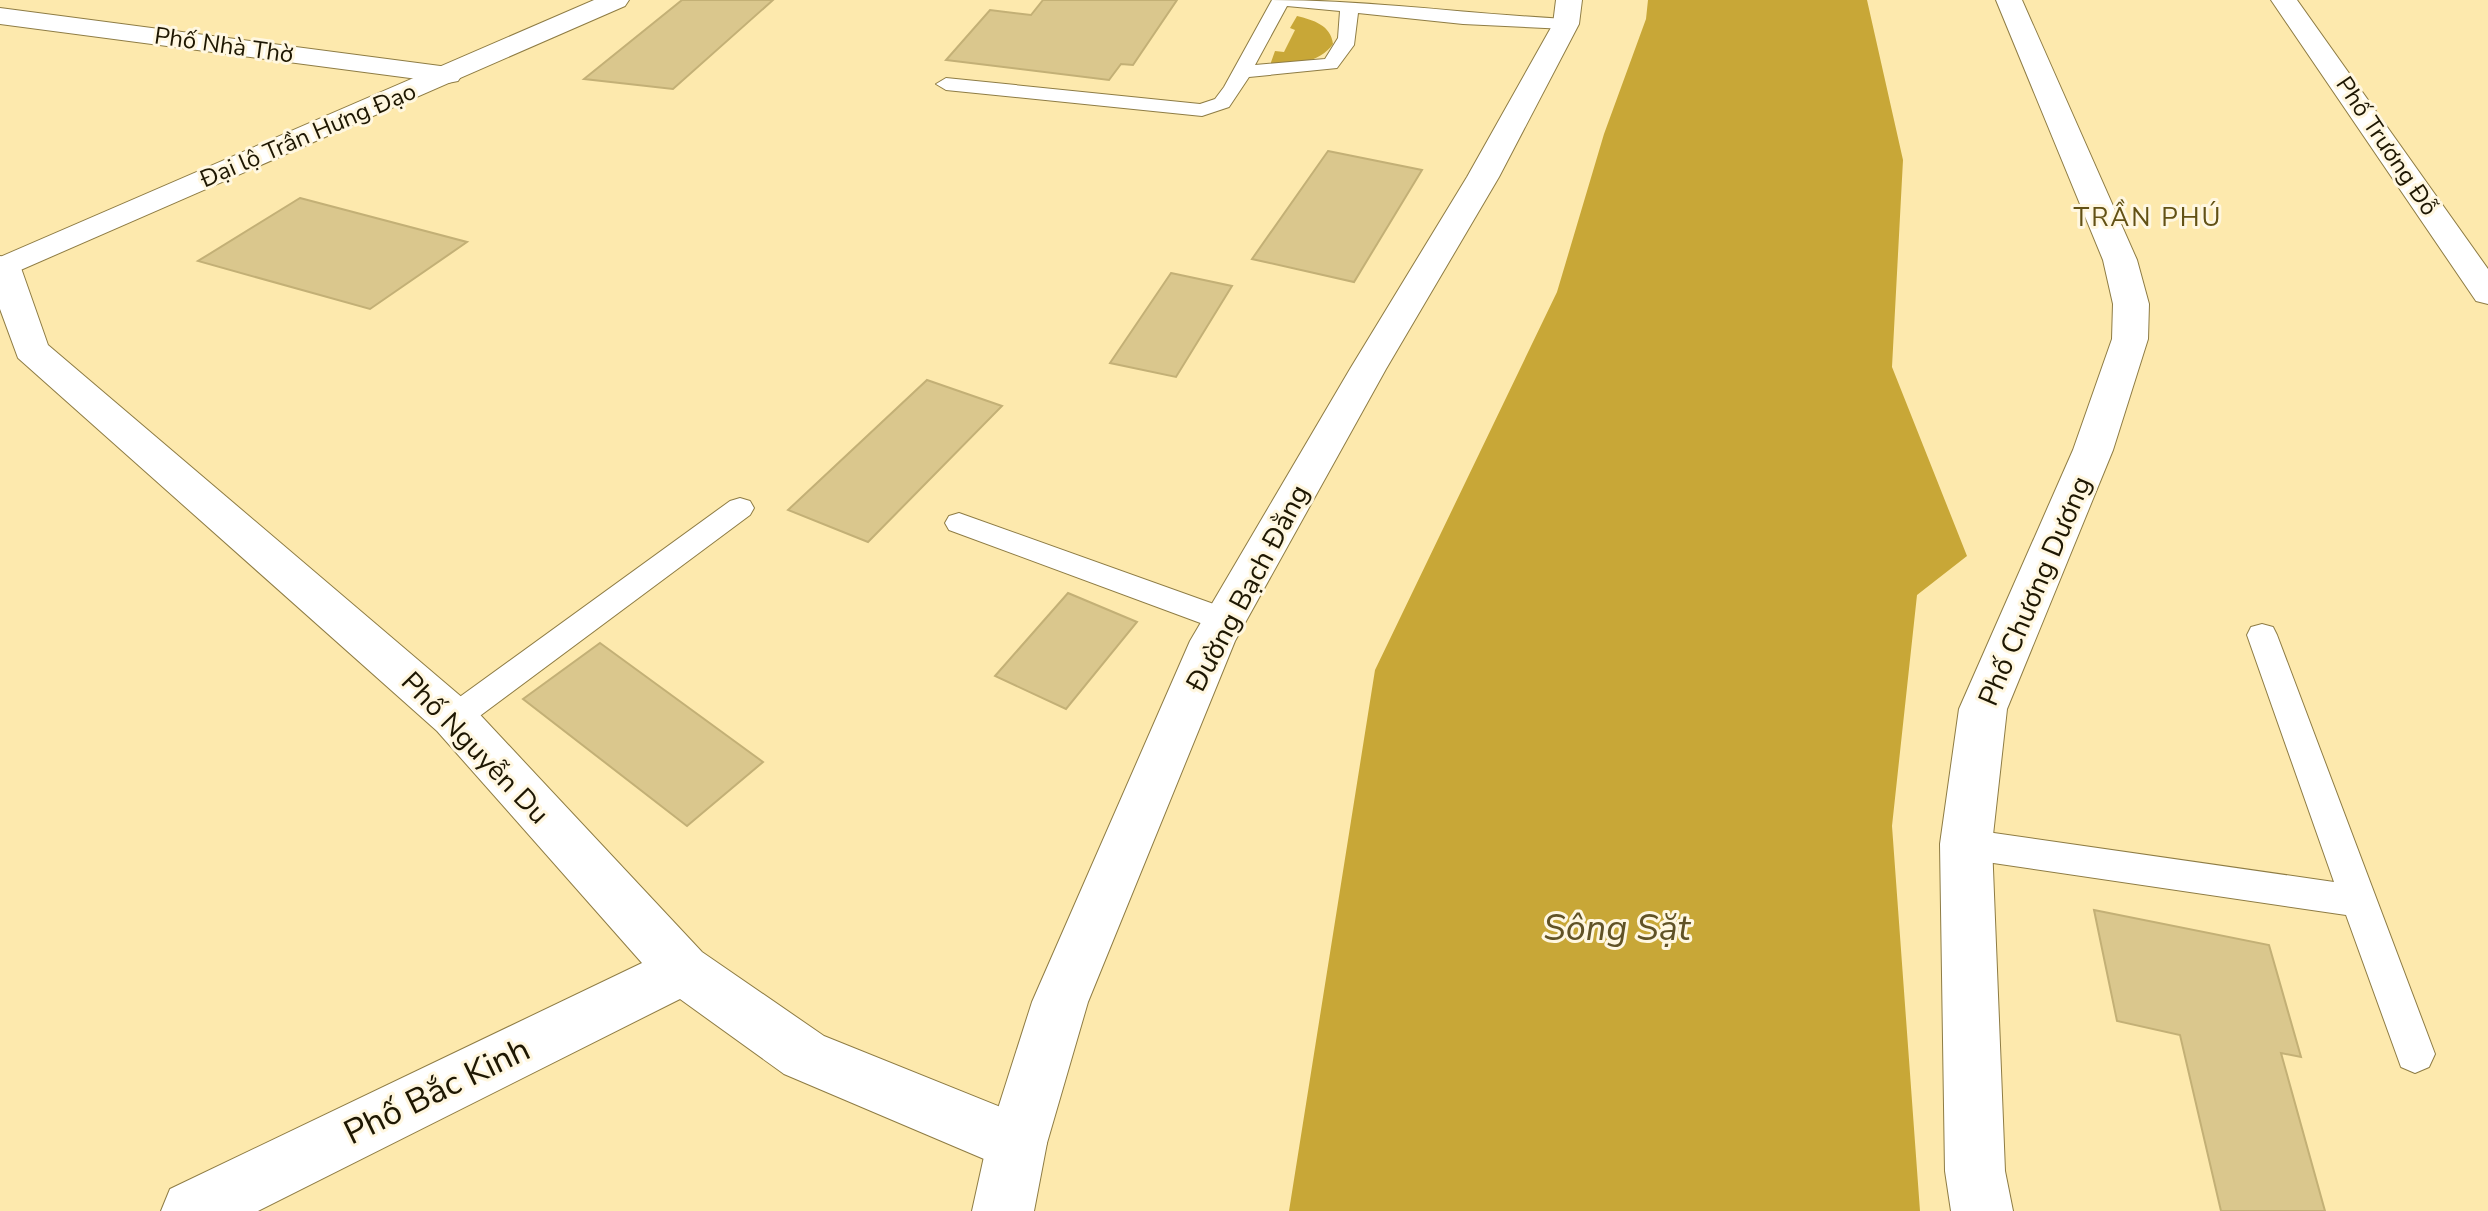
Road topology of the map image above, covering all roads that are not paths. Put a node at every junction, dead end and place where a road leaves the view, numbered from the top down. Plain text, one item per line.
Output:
1 (616, 0) edge
2 (1281, 0) edge
3 (2009, 0) edge
4 (2284, 0) edge
5 (1348, 7) junction
6 (1568, 12) edge
7 (0, 16) edge
8 (1242, 72) junction
9 (448, 75) junction
10 (946, 84) dead end
11 (1, 268) edge
12 (2488, 294) edge
13 (16, 360) edge
14 (740, 508) dead end
15 (959, 523) dead end
16 (1225, 620) junction
17 (2262, 635) dead end
18 (454, 718) junction
19 (1966, 844) junction
20 (2359, 901) junction
21 (683, 970) junction
22 (2415, 1054) dead end
23 (1017, 1143) junction
24 (192, 1211) edge
25 (1003, 1211) edge
26 (1982, 1211) edge

1 - 9 street, Đại lộ Trần Hưng Đạo
2 - 5 lane
2 - 8 lane
3 - 19 street, Phố Chương Dương
4 - 12 street, Phố Trương Đỗ
5 - 6 lane
5 - 8 lane
6 - 16 street, Đường Bạch Đằng
7 - 9 street, Phố Nhà Thờ
8 - 10 lane
9 - 11 street, Đại lộ Trần Hưng Đạo
11 - 13 street, Phố Nguyễn Du
13 - 18 street, Phố Nguyễn Du
14 - 18 lane
15 - 16 lane
16 - 23 street, Đường Bạch Đằng
17 - 20 lane
18 - 21 street, Phố Nguyễn Du
19 - 20 lane
19 - 26 street, Phố Chương Dương
20 - 22 lane
21 - 23 street, Phố Nguyễn Du
21 - 24 street, Phố Bắc Kinh
23 - 25 street, Đường Bạch Đằng

